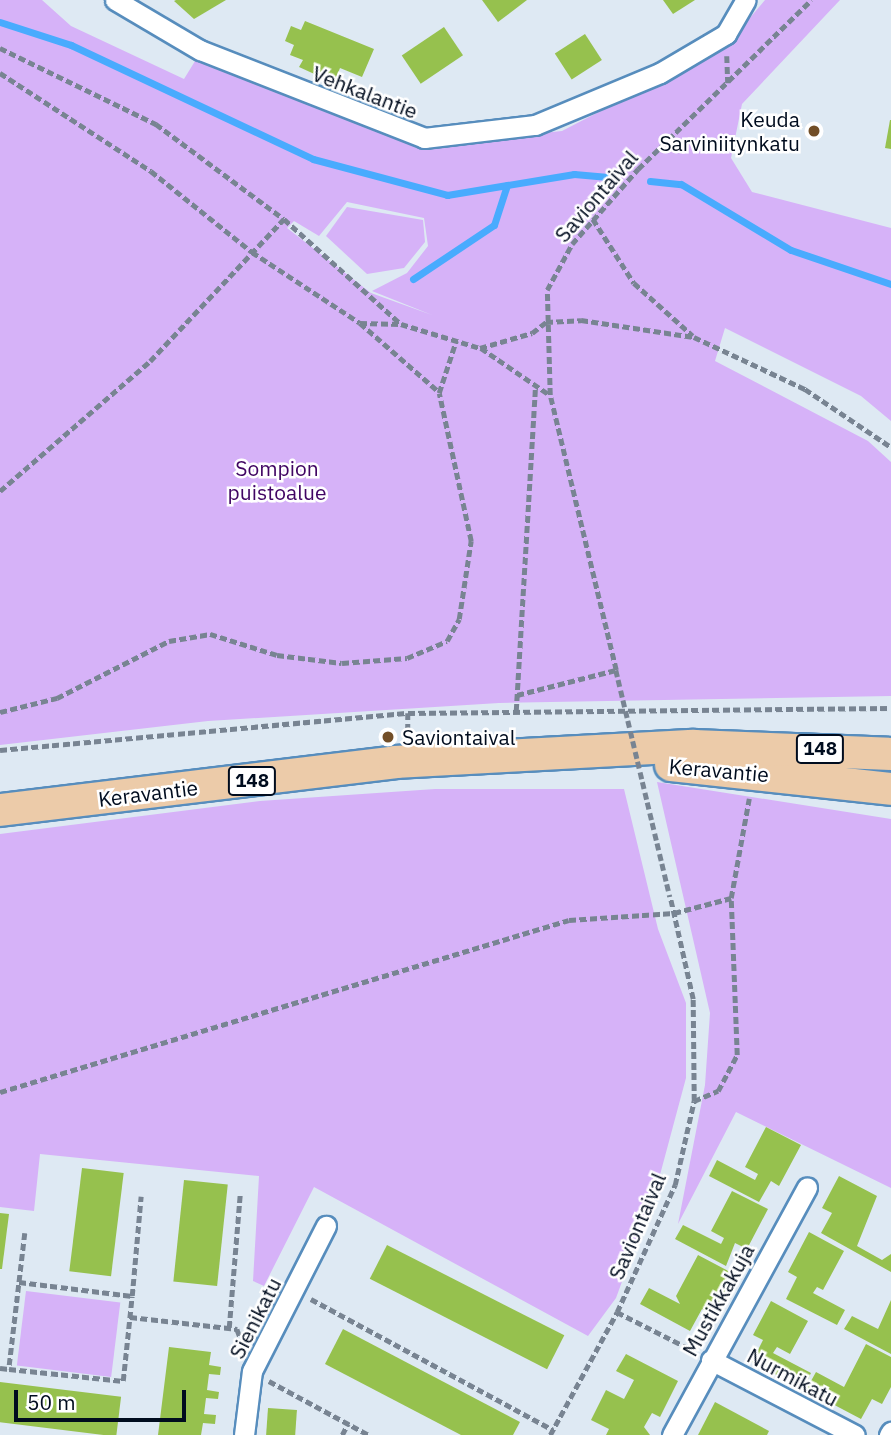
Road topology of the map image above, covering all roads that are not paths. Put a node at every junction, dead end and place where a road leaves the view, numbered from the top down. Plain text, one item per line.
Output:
1 (115, 0) edge
2 (746, 0) edge
3 (891, 754) edge
4 (505, 755) junction
5 (891, 789) edge
6 (0, 810) edge
7 (807, 1187) dead end
8 (326, 1226) dead end
9 (711, 1360) junction
10 (244, 1435) edge
11 (672, 1435) edge
12 (855, 1435) edge

1 - 2 street, Vehkalantie
3 - 4 main road, Keravantie / 148
4 - 5 main road, Keravantie / 148
4 - 6 main road, Keravantie / 148
7 - 9 street, Mustikkakuja
8 - 10 street, Sienikatu
9 - 11 street, Mustikkakuja
9 - 12 street, Nurmikatu

